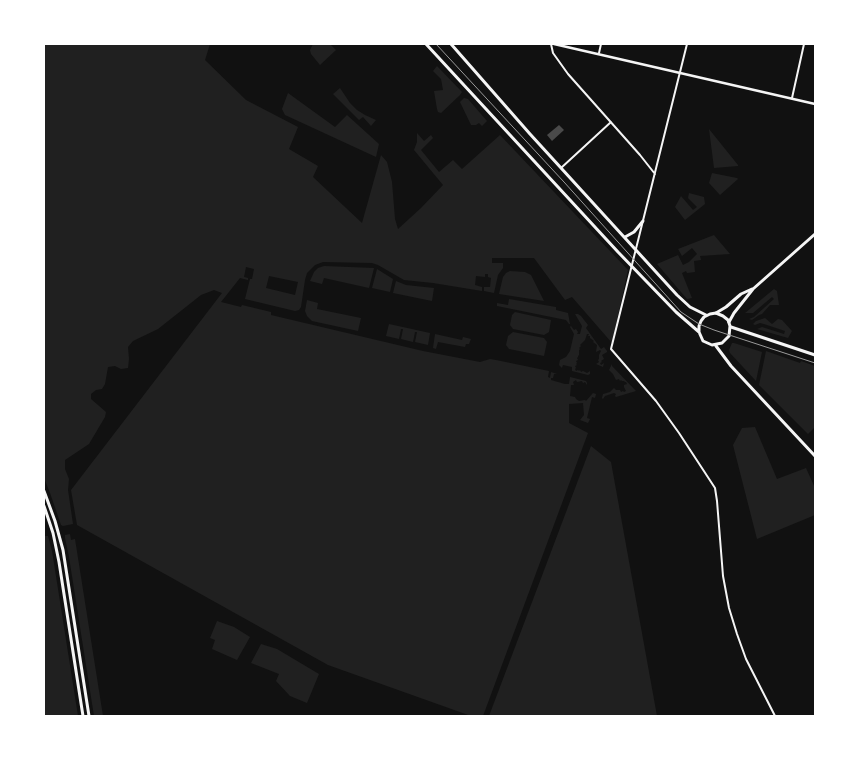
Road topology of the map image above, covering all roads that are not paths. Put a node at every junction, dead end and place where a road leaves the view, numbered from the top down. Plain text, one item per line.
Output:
1 (426, 44) edge
2 (451, 44) edge
3 (554, 44) edge
4 (601, 44) edge
5 (687, 44) edge
6 (804, 44) edge
7 (599, 53) junction
8 (680, 73) junction
9 (792, 98) junction
10 (815, 104) edge
11 (611, 122) junction
12 (561, 168) junction
13 (655, 174) junction
14 (643, 221) junction
15 (815, 234) edge
16 (624, 237) junction
17 (636, 249) junction
18 (632, 266) junction
19 (753, 289) junction
20 (716, 313) junction
21 (707, 315) junction
22 (729, 322) junction
23 (730, 326) junction
24 (698, 332) junction
25 (716, 346) junction
26 (815, 355) edge
27 (815, 456) edge
28 (44, 491) edge
29 (44, 506) edge
30 (84, 716) edge
31 (89, 716) edge
32 (775, 716) edge

1 - 18 main road
2 - 12 main road
3 - 7 street
3 - 11 street
4 - 7 street
5 - 8 street
6 - 9 street
7 - 8 street
8 - 9 street
8 - 13 street
9 - 10 street
11 - 12 street
11 - 13 street
12 - 16 main road
13 - 14 street
14 - 16 main road
14 - 17 street
15 - 19 main road
16 - 17 main road
17 - 18 street
17 - 21 main road
18 - 24 main road
18 - 32 street
19 - 20 main road
19 - 22 main road
20 - 21 main road
20 - 22 main road
21 - 24 main road
22 - 23 main road
23 - 25 main road
23 - 26 main road
24 - 25 main road
25 - 27 main road
28 - 31 main road
29 - 30 main road

